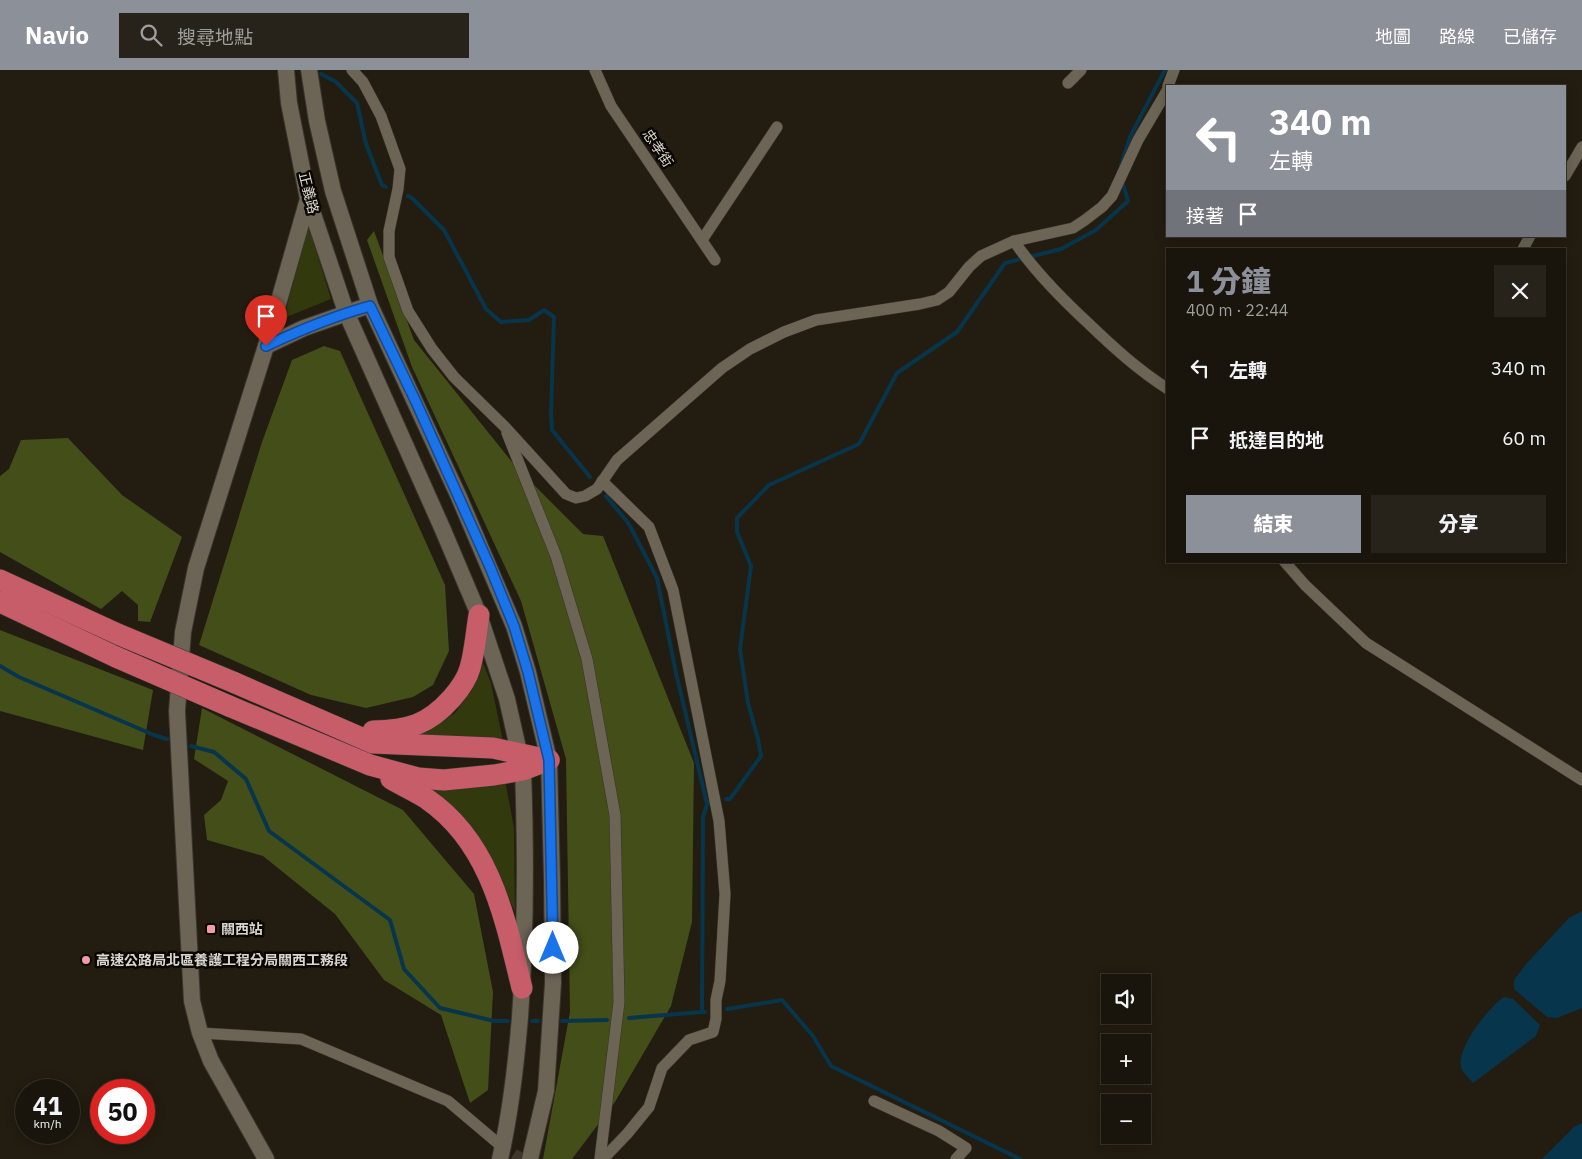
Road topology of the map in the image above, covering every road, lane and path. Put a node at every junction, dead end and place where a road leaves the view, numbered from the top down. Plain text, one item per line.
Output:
1 (286, 70) edge
2 (309, 70) edge
3 (352, 70) edge
4 (595, 70) edge
5 (1081, 70) edge
6 (1174, 70) edge
7 (1068, 83) dead end
8 (1169, 85) edge
9 (1166, 91) edge
10 (777, 127) dead end
11 (1582, 146) edge
12 (1566, 174) edge
13 (308, 199) junction
14 (702, 240) junction
15 (1016, 245) junction
16 (715, 260) dead end
17 (370, 306) junction
18 (346, 312) junction
19 (266, 346) junction
20 (1166, 387) edge
21 (505, 428) junction
22 (602, 481) junction
23 (1286, 563) edge
24 (1, 580) edge
25 (0, 602) edge
26 (0, 609) edge
27 (28, 615) junction
28 (479, 615) junction
29 (343, 732) junction
30 (549, 760) junction
31 (521, 762) junction
32 (370, 765) junction
33 (1582, 780) edge
34 (522, 988) junction
35 (200, 1033) junction
36 (874, 1101) dead end
37 (500, 1152) edge
38 (266, 1159) edge
39 (530, 1159) edge
40 (601, 1159) edge
41 (956, 1159) edge

1 - 13 main road, 正義路
2 - 17 main road, 正義路
3 - 21 street
4 - 14 street, 忠孝街
5 - 7 street
6 - 8 street
9 - 15 street
10 - 14 street
11 - 12 street
13 - 18 main road, 正義路
13 - 19 main road
14 - 16 street, 忠孝街
15 - 20 street
15 - 22 street
17 - 18 main road
17 - 30 main road, 正義路
18 - 19 main road
18 - 28 main road, 正義路
19 - 35 main road
21 - 22 street
21 - 40 street
22 - 40 street
23 - 33 street
24 - 29 highway, bridge
25 - 27 highway
26 - 27 highway
27 - 32 highway, bridge
28 - 29 highway
28 - 31 main road, 正義路
29 - 31 highway
30 - 31 highway
30 - 39 main road, 正義路
31 - 32 highway
31 - 34 main road, 正義路
32 - 34 highway
34 - 37 main road, 正義路
35 - 37 street
35 - 38 main road
36 - 41 street

